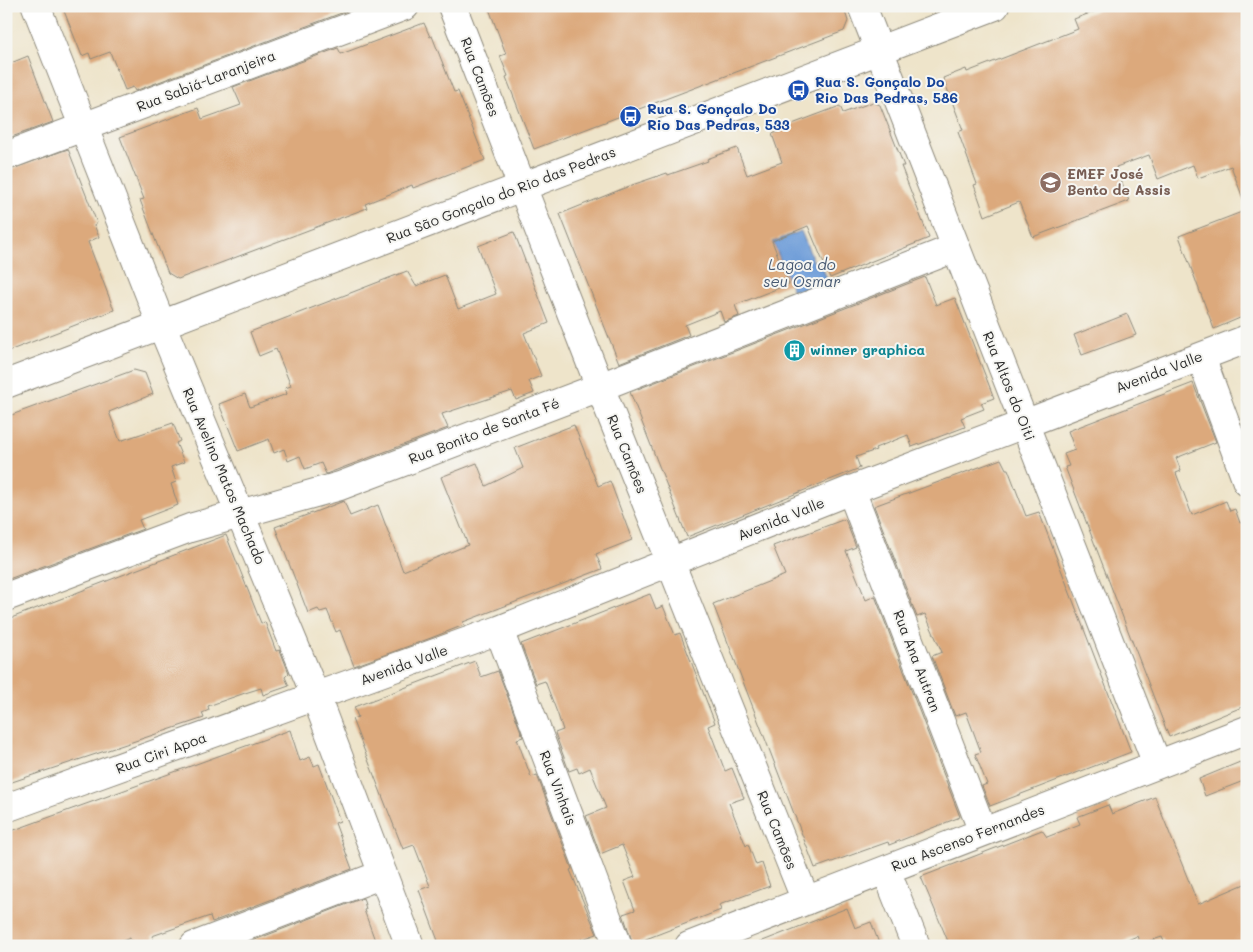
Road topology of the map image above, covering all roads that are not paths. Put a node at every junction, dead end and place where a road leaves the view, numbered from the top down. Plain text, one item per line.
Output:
1 (36, 6) edge
2 (405, 6) edge
3 (452, 6) edge
4 (862, 6) edge
5 (995, 6) edge
6 (878, 51) junction
7 (83, 126) junction
8 (6, 156) edge
9 (523, 187) junction
10 (955, 248) junction
11 (162, 326) junction
12 (1247, 339) edge
13 (1201, 356) junction
14 (6, 384) edge
15 (600, 387) junction
16 (1024, 424) junction
17 (1247, 482) edge
18 (851, 490) junction
19 (240, 514) junction
20 (670, 564) junction
21 (6, 597) edge
22 (499, 630) junction
23 (316, 697) junction
24 (1247, 730) edge
25 (1158, 764) junction
26 (6, 808) edge
27 (983, 832) junction
28 (886, 870) junction
29 (383, 874) junction
30 (806, 900) junction
31 (194, 946) edge
32 (410, 946) edge
33 (618, 946) edge
34 (689, 946) edge
35 (916, 946) edge

1 - 7 street, Rua Avelino Matos Machado
2 - 7 street, Rua Sabiá-Laranjeira
3 - 9 street, Rua Camões
4 - 6 street, Rua Altos do Oiti
5 - 6 street, Rua São Gonçalo do Rio das Pedras
6 - 9 street, Rua São Gonçalo do Rio das Pedras
6 - 10 street, Rua Altos do Oiti
7 - 8 street, Rua Sabiá-Laranjeira
7 - 11 street, Rua Avelino Matos Machado
9 - 11 street, Rua São Gonçalo do Rio das Pedras
9 - 15 street, Rua Camões
10 - 15 street, Rua Bonito de Santa Fé
10 - 16 street, Rua Altos do Oiti
11 - 14 street, Rua São Gonçalo do Rio das Pedras
11 - 19 street, Rua Avelino Matos Machado
12 - 13 street, Avenida Valle
13 - 16 street, Avenida Valle
13 - 17 street
15 - 19 street, Rua Bonito de Santa Fé
15 - 20 street, Rua Camões
16 - 18 street, Avenida Valle
16 - 25 street, Rua Altos do Oiti
18 - 20 street, Avenida Valle
18 - 27 street, Rua Ana Autran
19 - 21 street, Rua Bonito de Santa Fé
19 - 23 street, Rua Avelino Matos Machado
20 - 22 street, Avenida Valle
20 - 30 street, Rua Camões
22 - 23 street, Avenida Valle
22 - 33 street, Rua Vinhais
23 - 26 street, Rua Ciri Apoa
23 - 29 street, Rua Avelino Matos Machado
24 - 25 street, Rua Ascenso Fernandes
25 - 27 street, Rua Ascenso Fernandes
27 - 28 street, Rua Ascenso Fernandes
28 - 30 street, Rua Ascenso Fernandes
28 - 35 street
29 - 31 street
29 - 32 street, Rua Avelino Matos Machado
30 - 34 street, Rua Ascenso Fernandes

